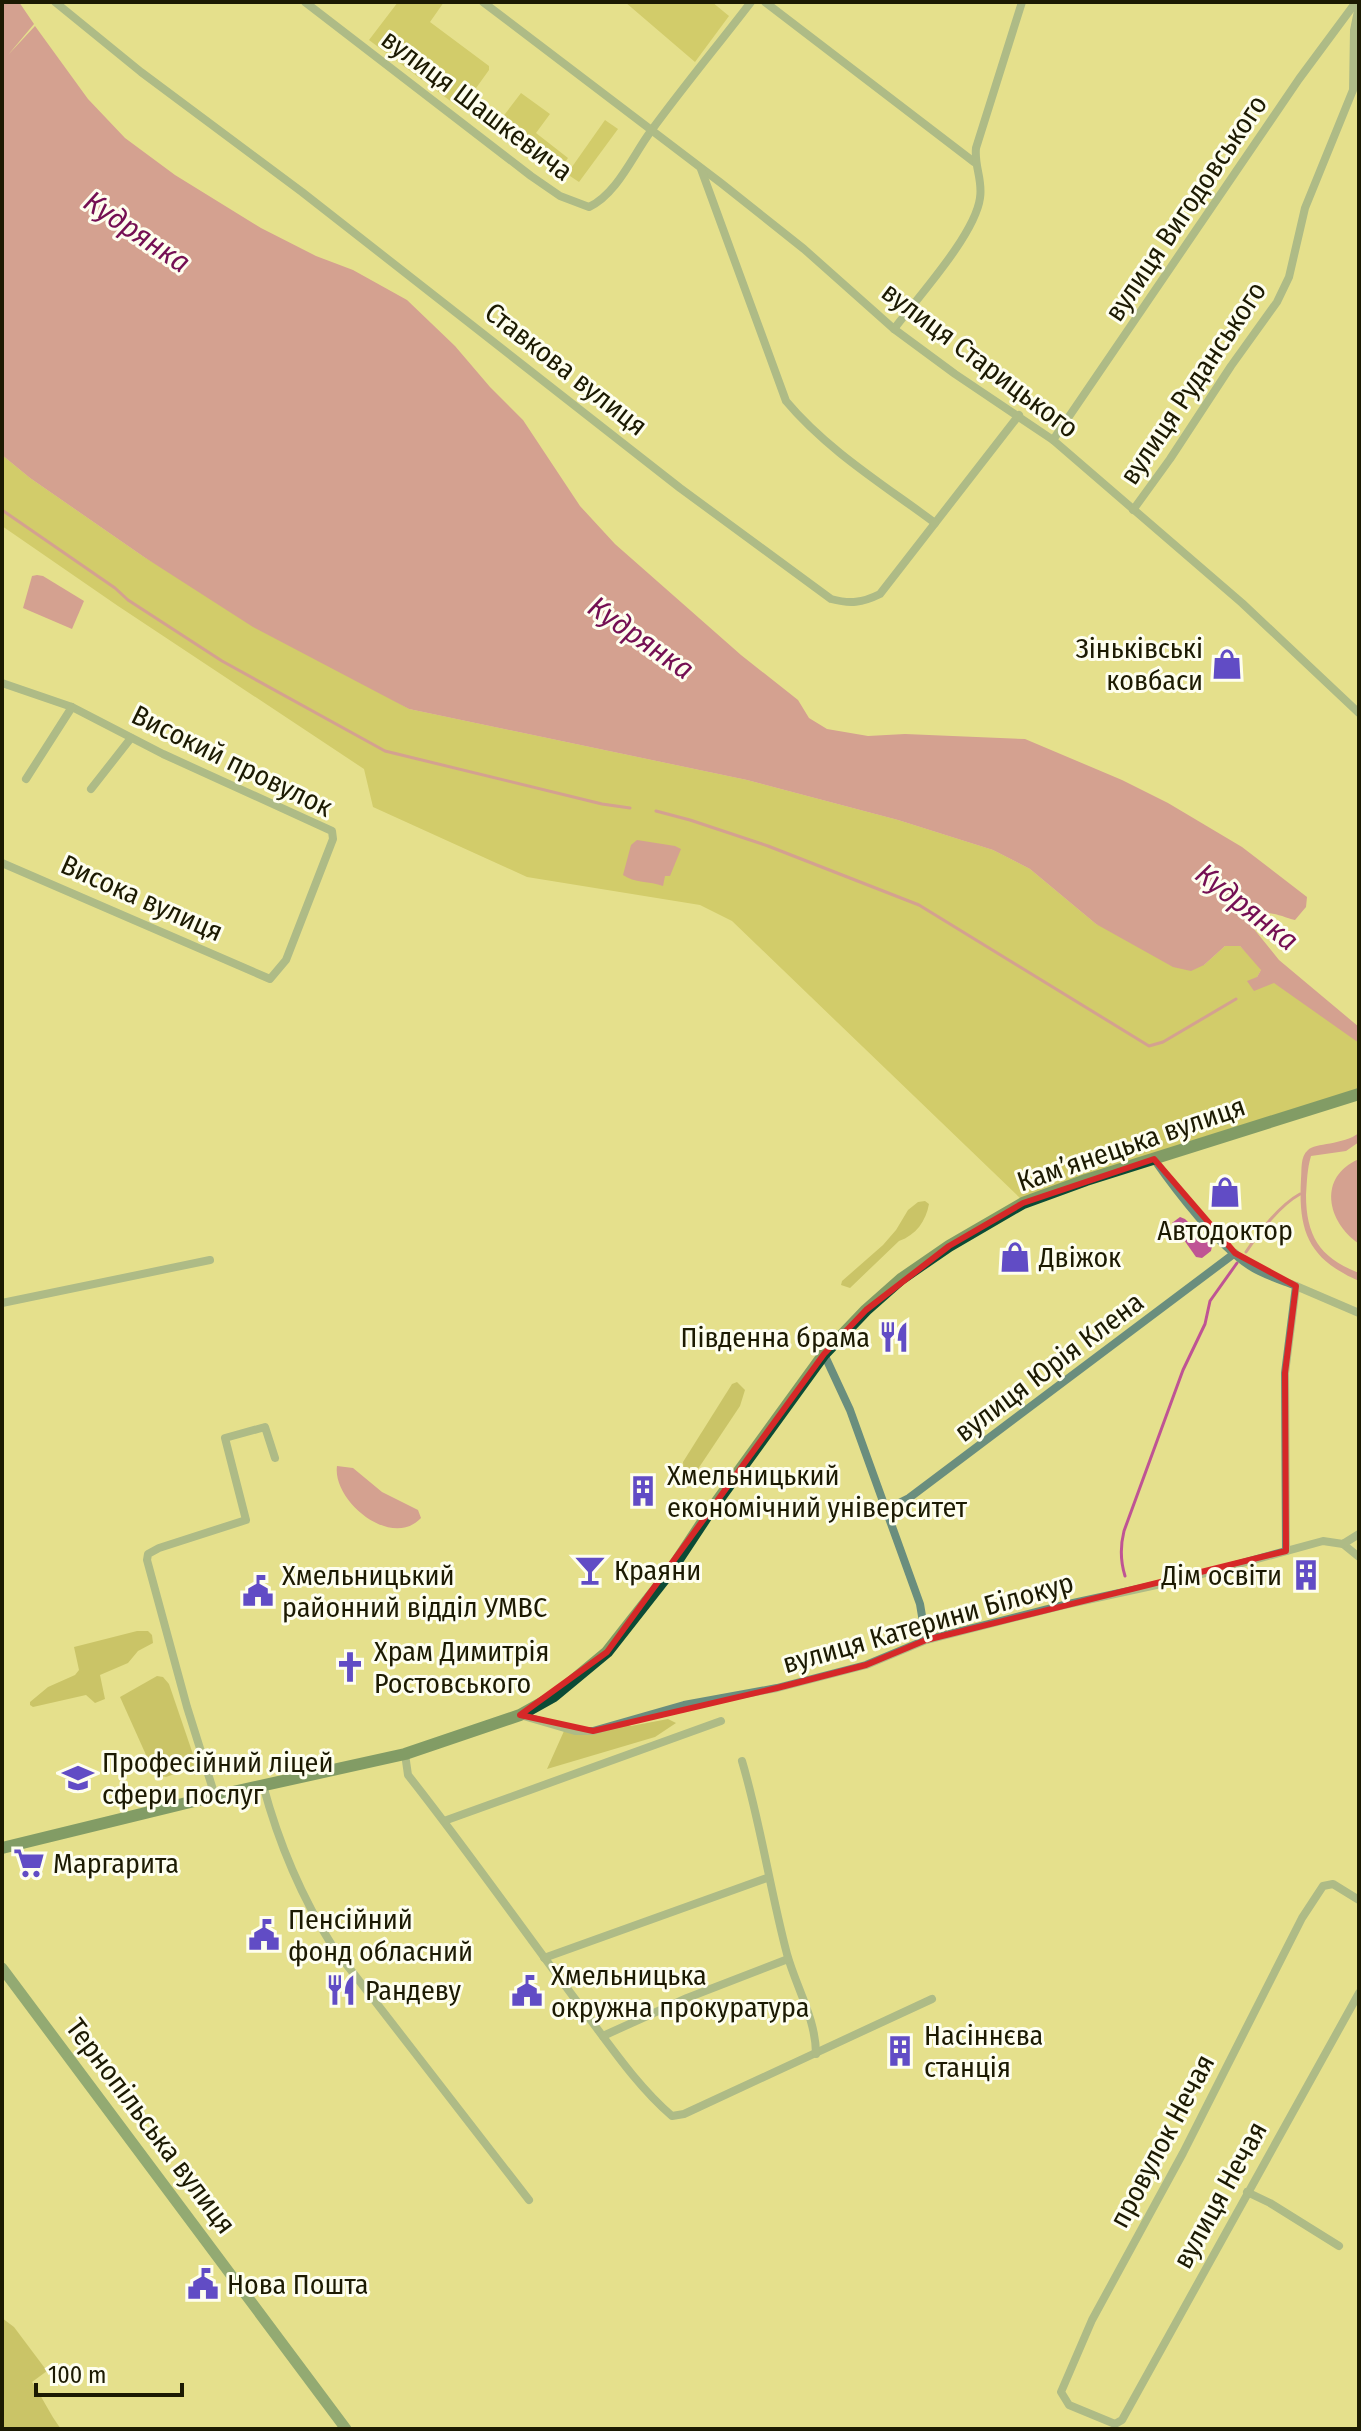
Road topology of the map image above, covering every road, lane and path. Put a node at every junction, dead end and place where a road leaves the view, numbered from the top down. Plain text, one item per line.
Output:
1 (55, 2) edge
2 (305, 2) edge
3 (483, 2) edge
4 (751, 2) edge
5 (765, 2) edge
6 (1022, 2) edge
7 (1357, 4) edge
8 (1341, 24) junction
9 (1354, 30) junction
10 (651, 131) junction
11 (974, 162) junction
12 (701, 168) junction
13 (721, 183) junction
14 (710, 194) junction
15 (894, 329) junction
16 (1019, 415) junction
17 (1053, 440) junction
18 (1133, 510) junction
19 (935, 523) junction
20 (2, 683) edge
21 (72, 707) junction
22 (1359, 713) edge
23 (131, 738) junction
24 (26, 779) dead end
25 (91, 789) dead end
26 (2, 863) edge
27 (263, 975) joint
28 (1359, 1094) edge
29 (1154, 1159) junction
30 (1235, 1253) junction
31 (210, 1260) dead end
32 (1296, 1286) junction
33 (2, 1303) edge
34 (1359, 1313) edge
35 (824, 1354) junction
36 (275, 1458) dead end
37 (885, 1510) junction
38 (1359, 1534) edge
39 (1343, 1544) junction
40 (1286, 1551) junction
41 (1359, 1557) edge
42 (926, 1640) junction
43 (520, 1715) junction
44 (721, 1721) dead end
45 (405, 1754) junction
46 (742, 1761) dead end
47 (263, 1785) junction
48 (215, 1796) junction
49 (444, 1821) junction
50 (2, 1848) edge
51 (767, 1878) junction
52 (1359, 1900) edge
53 (544, 1958) junction
54 (788, 1959) junction
55 (2, 1968) edge
56 (1359, 1993) edge
57 (932, 1999) dead end
58 (603, 2036) junction
59 (816, 2054) junction
60 (1247, 2192) junction
61 (529, 2200) dead end
62 (1339, 2246) dead end
63 (1122, 2420) joint
64 (346, 2429) edge

1 - 19 street, Ставкова вулиця
2 - 10 street, вулиця Шашкевича
3 - 10 street, вулиця Старицького
4 - 10 street
5 - 11 street
6 - 11 street
7 - 8 street, вулиця Вигодовського
7 - 9 street, вулиця Руданського
8 - 9 street
8 - 17 street, вулиця Вигодовського
9 - 18 street, вулиця Руданського
10 - 12 street, вулиця Старицького
11 - 15 street
12 - 13 street, вулиця Старицького
12 - 14 street
13 - 14 street
13 - 15 street, вулиця Старицького
14 - 19 street
15 - 16 street, вулиця Старицького
16 - 17 street, вулиця Старицького
16 - 19 street, Ставкова вулиця
17 - 18 street, вулиця Старицького
18 - 22 street, вулиця Старицького
20 - 21 street, Високий провулок
21 - 23 street, Високий провулок
21 - 24 street
23 - 25 street
23 - 27 street, Високий провулок
26 - 27 street, Висока вулиця
28 - 29 main road, Камʼянецька вулиця
29 - 30 street
29 - 35 main road, Камʼянецька вулиця
30 - 32 street
30 - 37 street, вулиця Юрія Клена
31 - 33 street
32 - 34 street
32 - 40 street
35 - 37 street
35 - 43 main road, Камʼянецька вулиця
36 - 48 street
37 - 42 street
38 - 39 street, вулиця Катерини Білокур
39 - 40 street, вулиця Катерини Білокур
39 - 41 street
40 - 42 street, вулиця Катерини Білокур
42 - 43 street, вулиця Катерини Білокур
43 - 45 main road, Камʼянецька вулиця
44 - 49 street
45 - 47 main road, Камʼянецька вулиця
45 - 49 street
46 - 51 street
47 - 48 main road, Камʼянецька вулиця
47 - 61 street
48 - 50 main road, Камʼянецька вулиця
49 - 53 street
51 - 53 street
51 - 54 street
52 - 63 street, провулок Нечая
53 - 58 street
54 - 58 street
54 - 59 street
55 - 64 main road, Тернопільська вулиця
56 - 60 street, вулиця Нечая
57 - 59 street
58 - 59 street
60 - 62 street
60 - 63 street, вулиця Нечая

